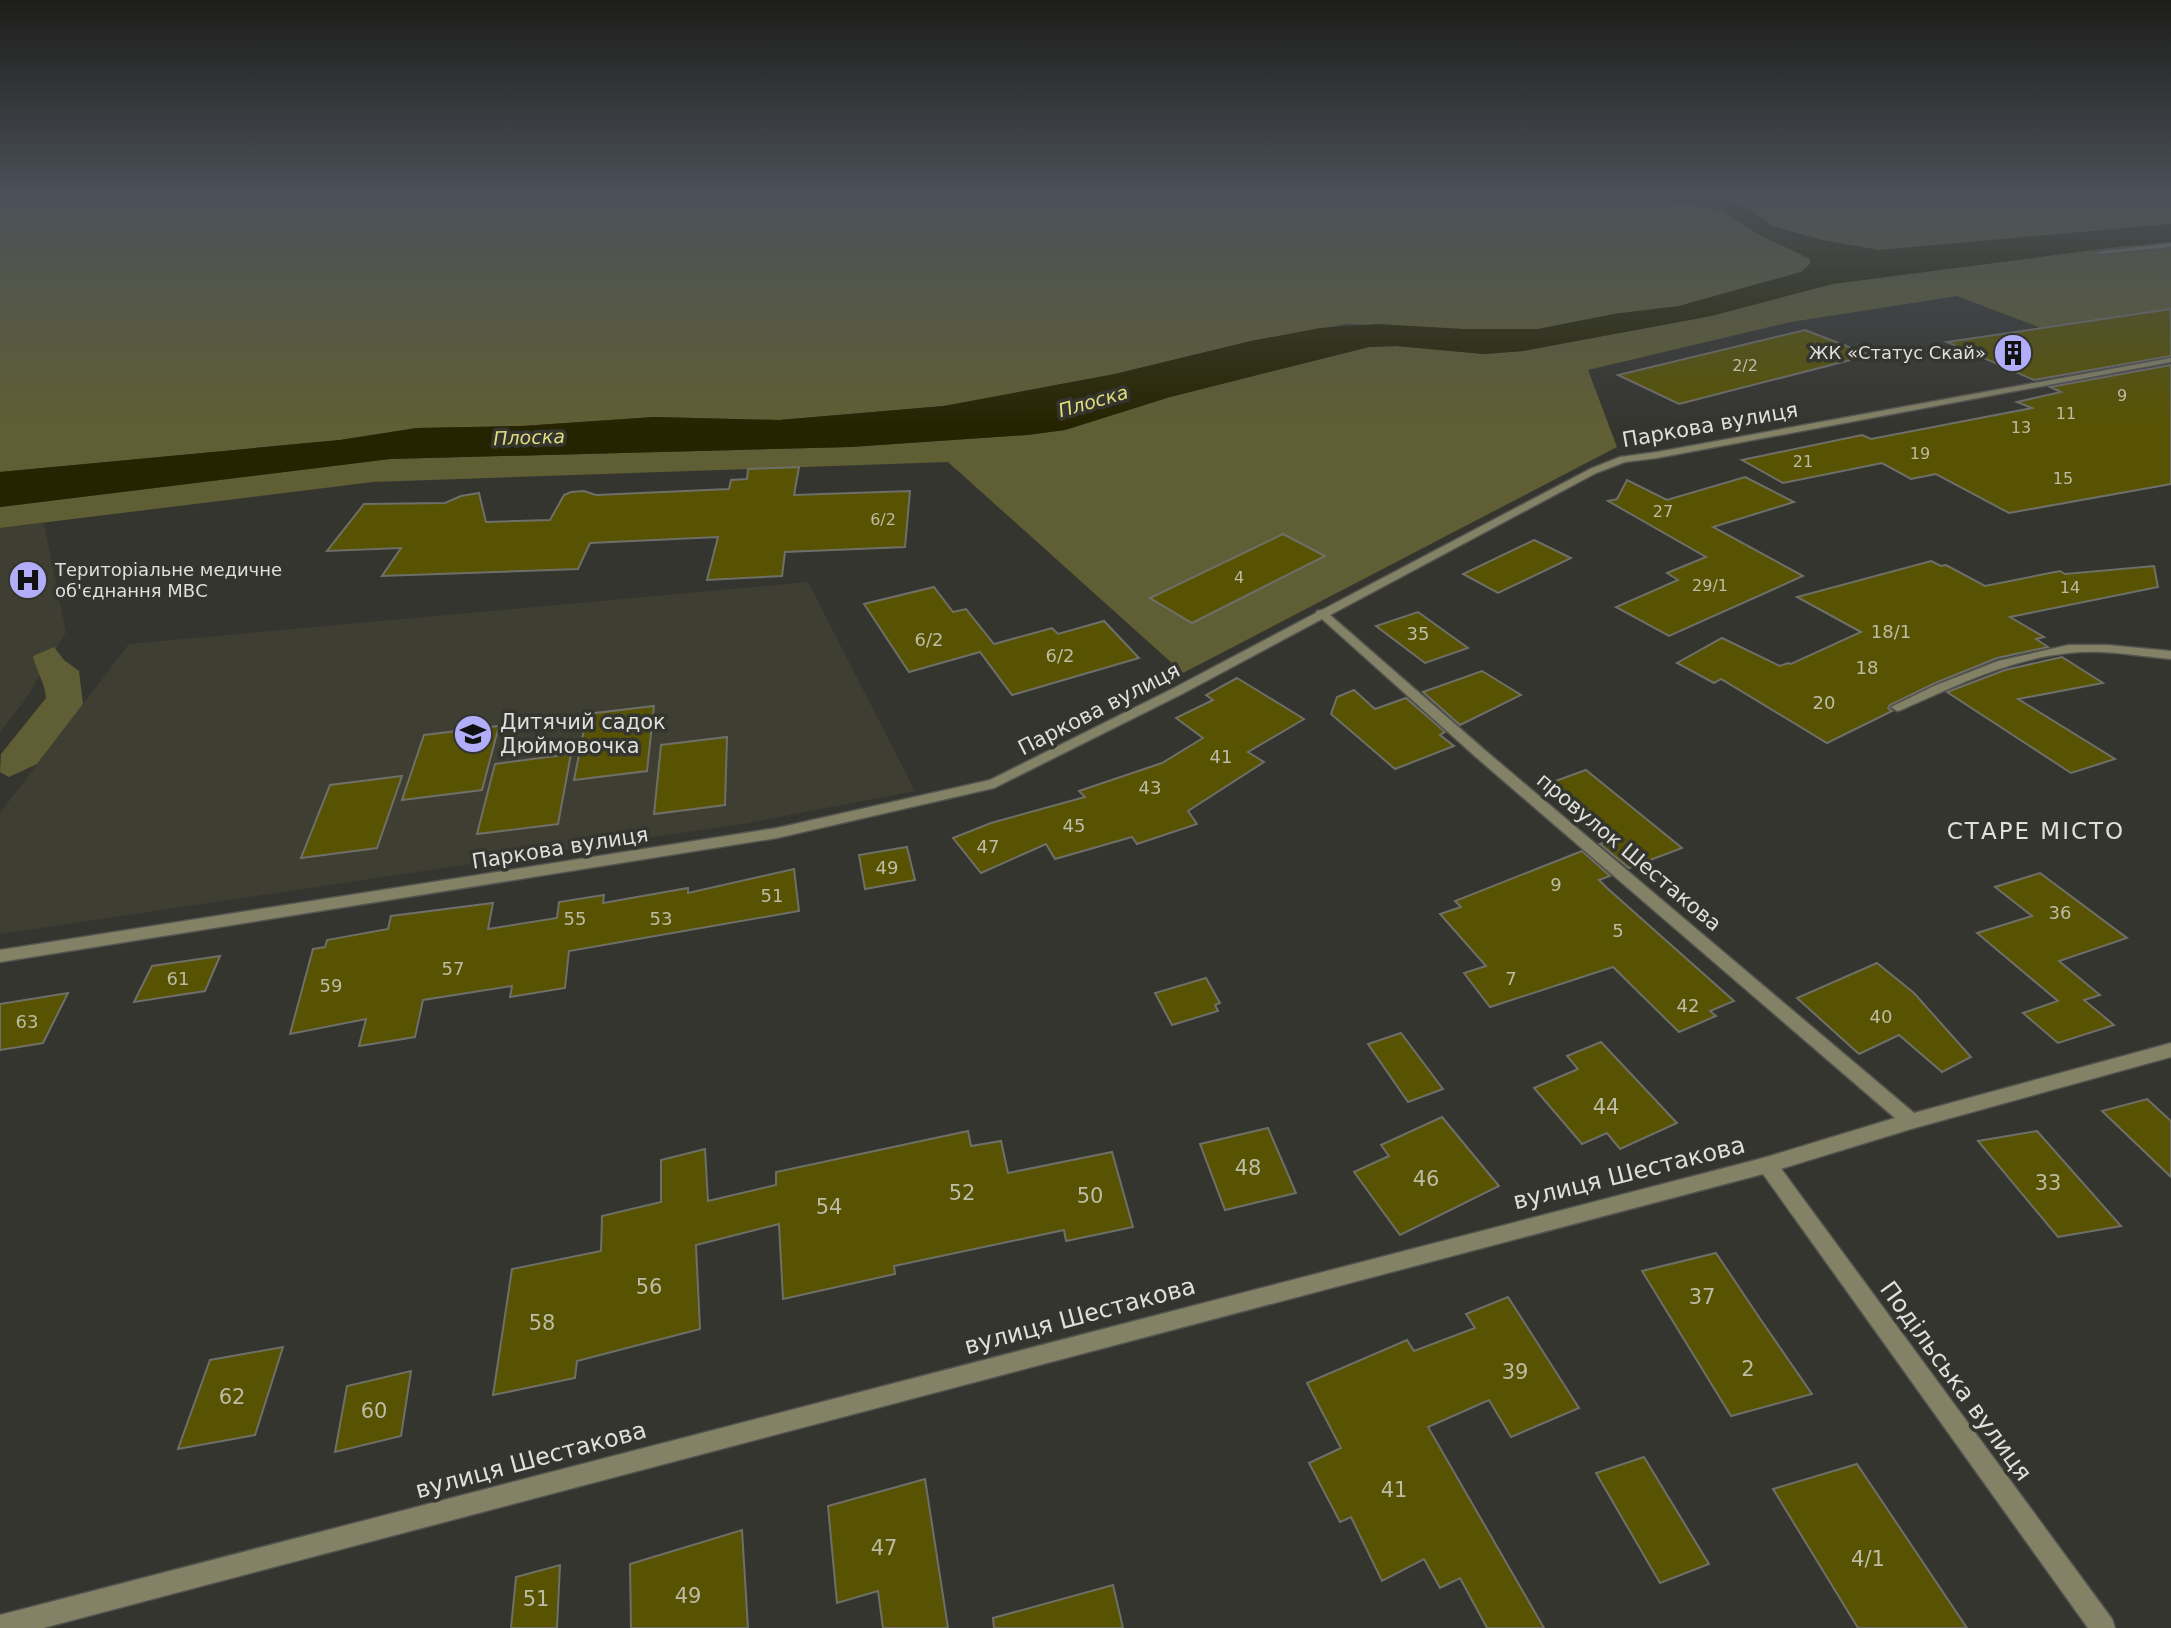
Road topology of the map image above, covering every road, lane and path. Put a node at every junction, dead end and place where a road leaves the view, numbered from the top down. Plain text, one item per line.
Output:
1 (2171, 360) edge
2 (1321, 613) junction
3 (2171, 655) edge
4 (1896, 707) dead end
5 (0, 956) edge
6 (2171, 1050) edge
7 (1912, 1121) junction
8 (1767, 1165) junction
9 (0, 1627) edge
10 (2103, 1628) edge

1 - 2 street, Паркова вулиця
2 - 5 street, Паркова вулиця
2 - 7 street, провулок Шестакова
3 - 4 street
6 - 7 street, вулиця Шестакова
7 - 8 street, вулиця Шестакова
8 - 9 street, вулиця Шестакова
8 - 10 street, Подільська вулиця

